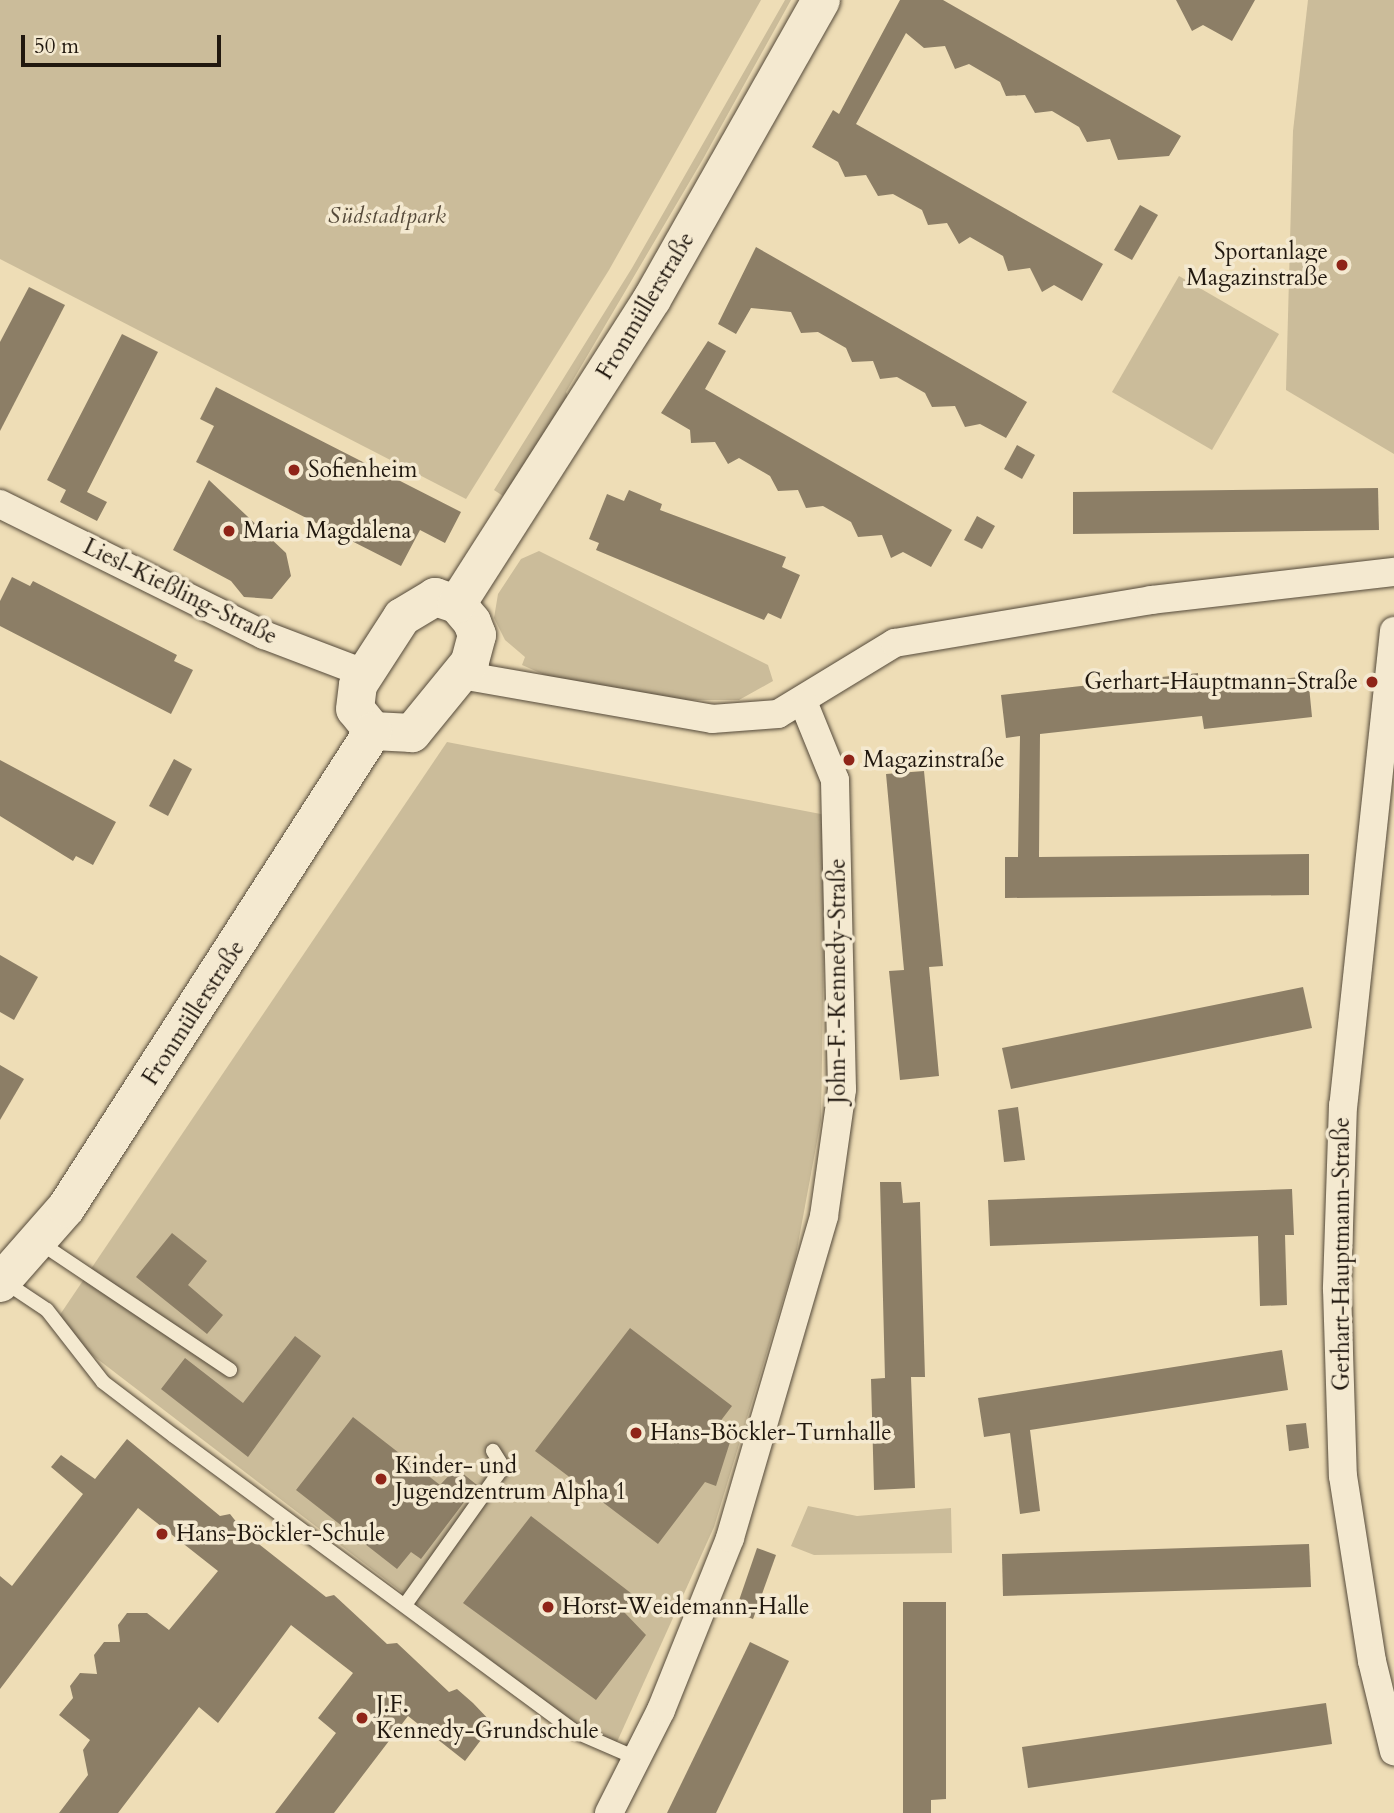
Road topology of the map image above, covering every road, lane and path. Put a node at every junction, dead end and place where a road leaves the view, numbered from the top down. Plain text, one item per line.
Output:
1 (821, 0) edge
2 (0, 504) edge
3 (1394, 572) edge
4 (457, 604) junction
5 (1394, 631) edge
6 (364, 673) junction
7 (461, 675) junction
8 (804, 704) junction
9 (373, 731) junction
10 (38, 1242) junction
11 (1, 1282) edge
12 (230, 1370) dead end
13 (493, 1451) dead end
14 (405, 1605) junction
15 (1394, 1751) edge
16 (636, 1758) junction
17 (609, 1813) edge

1 - 4 main road, Fronmüllerstraße
2 - 6 street, Liesl-Kießling-Straße
3 - 8 street
4 - 6 main road
4 - 7 main road
5 - 15 street, Gerhart-Hauptmann-Straße
6 - 9 main road
7 - 8 street
7 - 9 main road
8 - 16 street, John-F.-Kennedy-Straße
9 - 10 main road, Fronmüllerstraße
10 - 11 main road, Fronmüllerstraße
10 - 12 lane
11 - 14 lane
13 - 14 lane
14 - 16 lane
16 - 17 street, John-F.-Kennedy-Straße

